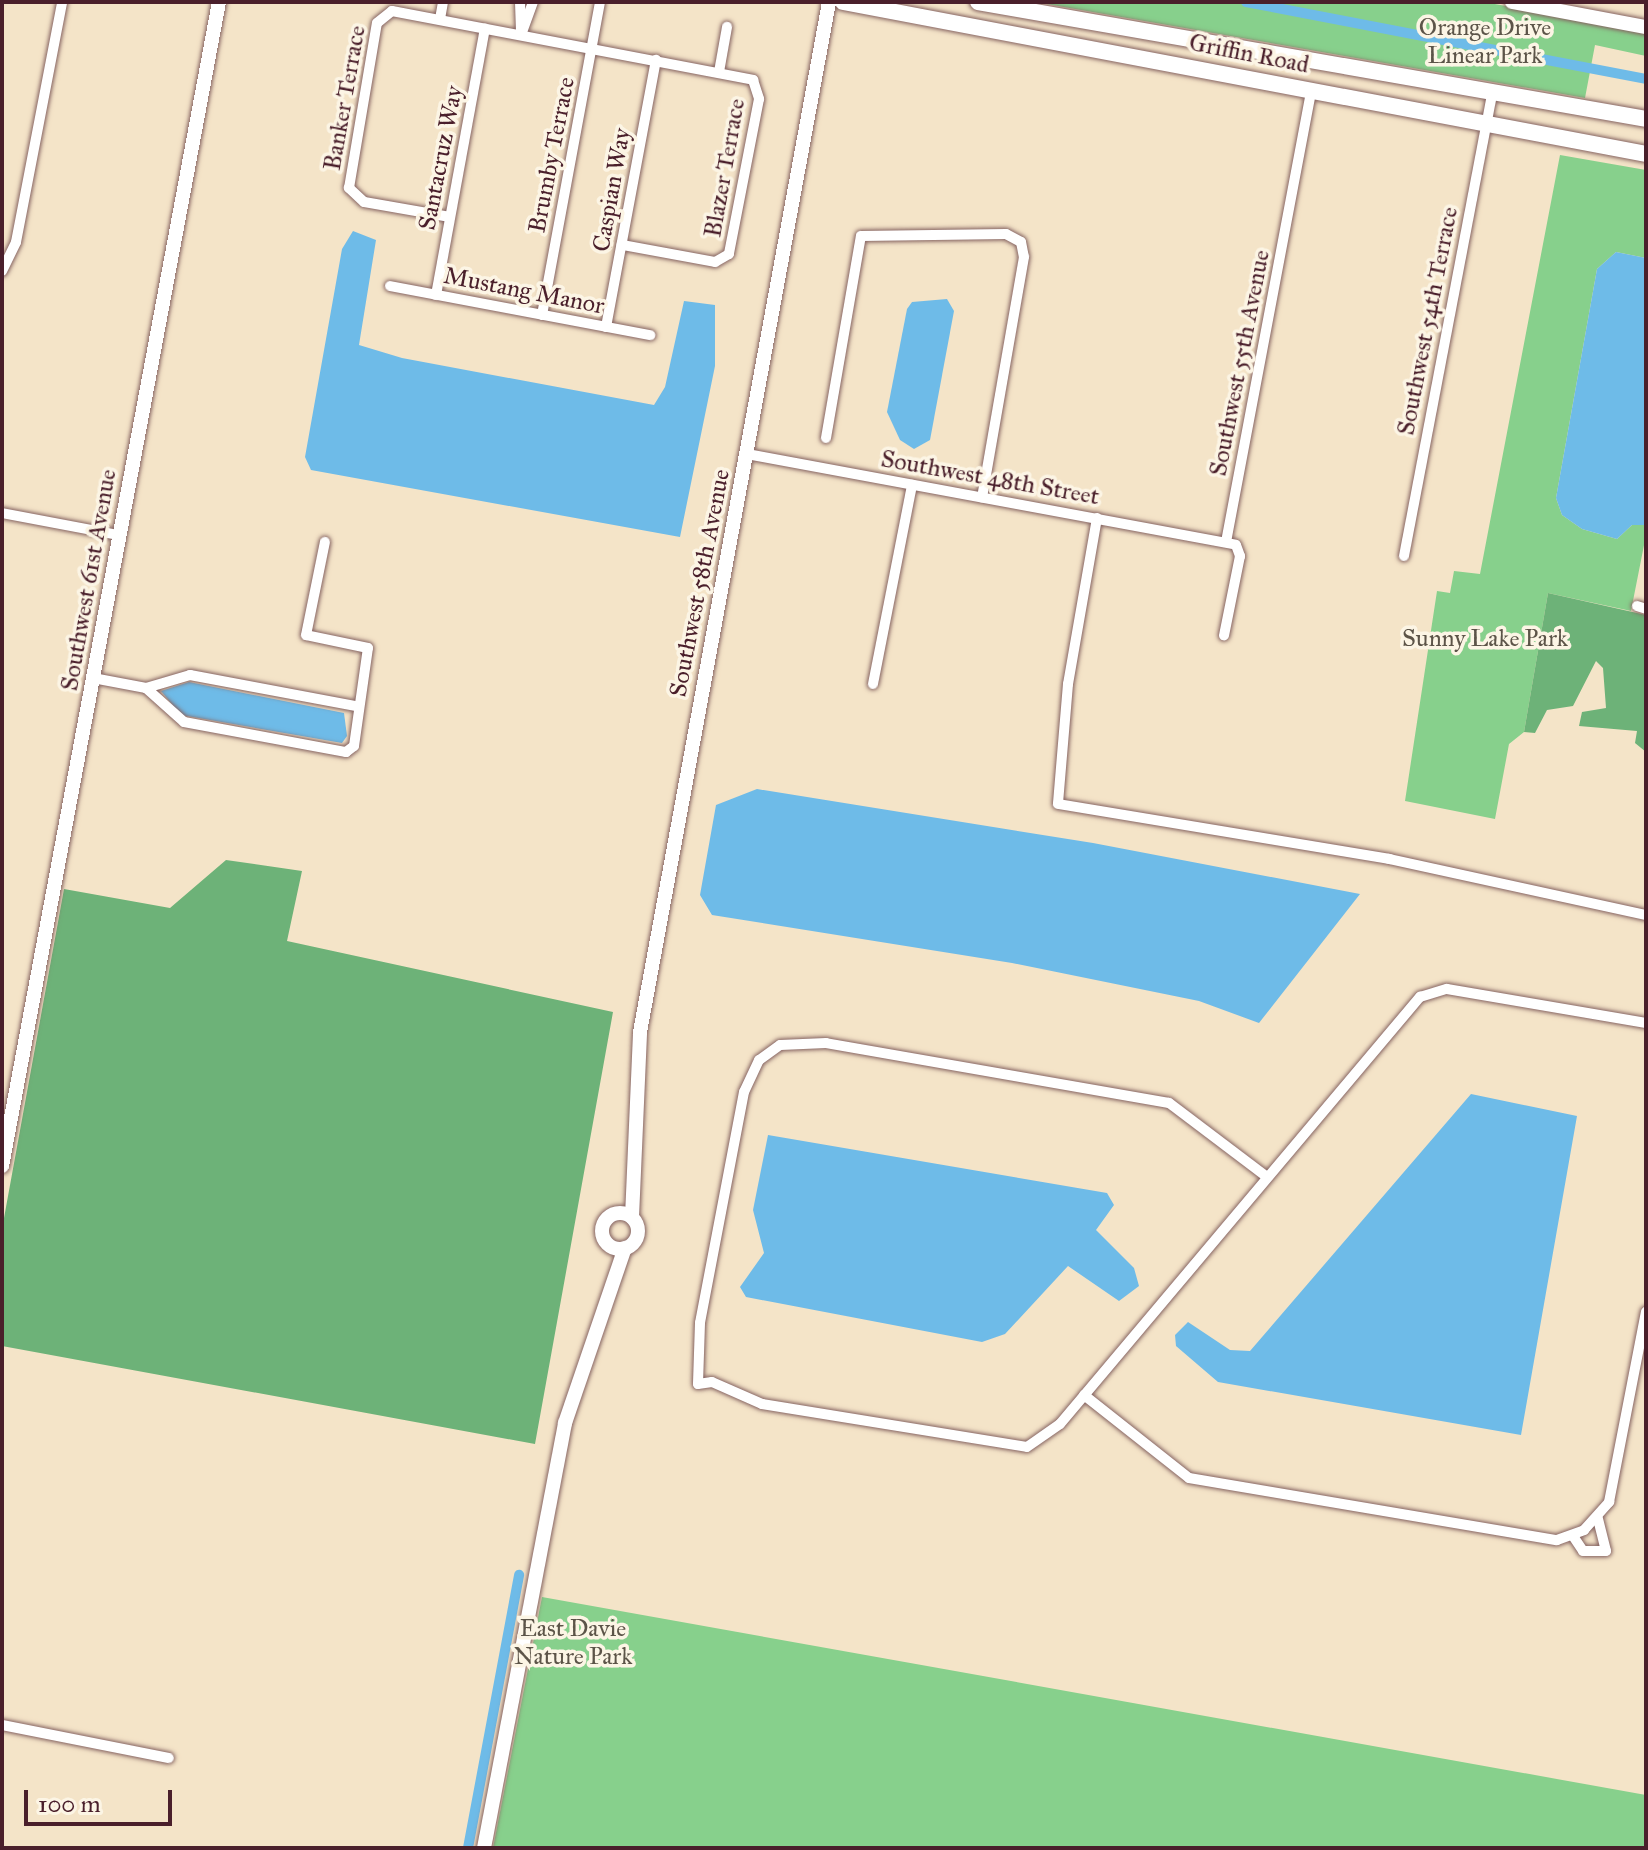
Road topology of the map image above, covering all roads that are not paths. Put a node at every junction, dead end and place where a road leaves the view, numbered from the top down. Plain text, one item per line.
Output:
1 (62, 2) edge
2 (219, 2) edge
3 (443, 2) edge
4 (520, 2) edge
5 (533, 2) edge
6 (600, 2) edge
7 (829, 2) edge
8 (843, 2) edge
9 (978, 2) edge
10 (1512, 2) edge
11 (1585, 8) edge
12 (440, 19) junction
13 (727, 27) dead end
14 (1111, 27) junction
15 (1646, 27) edge
16 (485, 28) junction
17 (521, 35) junction
18 (1173, 39) junction
19 (1077, 45) junction
20 (592, 48) junction
21 (1121, 53) junction
22 (656, 60) junction
23 (719, 72) junction
24 (1311, 90) junction
25 (1492, 93) junction
26 (1646, 119) edge
27 (1486, 124) junction
28 (1646, 154) edge
29 (450, 217) junction
30 (622, 245) junction
31 (5, 253) edge
32 (2, 271) edge
33 (390, 286) dead end
34 (436, 295) junction
35 (542, 315) junction
36 (606, 327) junction
37 (650, 335) dead end
38 (826, 438) dead end
39 (747, 454) junction
40 (912, 485) junction
41 (982, 497) junction
42 (2, 513) edge
43 (1097, 518) junction
44 (118, 535) junction
45 (325, 542) dead end
46 (1226, 542) junction
47 (1404, 556) dead end
48 (1224, 635) dead end
49 (93, 678) junction
50 (873, 684) dead end
51 (146, 688) junction
52 (356, 706) junction
53 (1646, 915) edge
54 (1646, 1023) edge
55 (5, 1135) edge
56 (2, 1166) edge
57 (629, 1173) junction
58 (1267, 1177) junction
59 (610, 1216) junction
60 (632, 1217) junction
61 (606, 1242) junction
62 (625, 1248) junction
63 (607, 1289) junction
64 (1646, 1312) edge
65 (1084, 1395) junction
66 (1598, 1518) junction
67 (1573, 1536) junction
68 (2, 1725) edge
69 (169, 1758) dead end
70 (484, 1848) edge

1 - 31 street
2 - 44 street, Southwest 61st Avenue
3 - 12 street
4 - 17 street
5 - 17 street
6 - 20 street, Brumby Terrace
7 - 39 street, Southwest 58th Avenue
8 - 19 main road, Griffin Road
9 - 14 main road, Griffin Road
10 - 11 street
11 - 15 street
12 - 16 street
12 - 29 street, Banker Terrace
13 - 23 street
14 - 18 main road, Griffin Road
14 - 19 main road
16 - 17 street
16 - 29 street, Santacruz Way
17 - 20 street
18 - 21 main road
18 - 25 main road, Griffin Road
19 - 21 main road, Griffin Road
20 - 22 street
20 - 35 street, Brumby Terrace
21 - 24 main road, Griffin Road
22 - 23 street
22 - 30 street, Caspian Way
23 - 30 street, Blazer Terrace
24 - 27 main road, Griffin Road
24 - 46 street, Southwest 55th Avenue
25 - 26 main road, Griffin Road
25 - 27 street, Southwest 54th Terrace
27 - 28 main road, Griffin Road
27 - 47 street, Southwest 54th Terrace
29 - 34 street, Santacruz Way
30 - 36 street, Caspian Way
31 - 32 street
33 - 34 street, Mustang Manor
34 - 35 street, Mustang Manor
35 - 36 street, Mustang Manor
36 - 37 street, Mustang Manor
38 - 41 street
39 - 40 street, Southwest 48th Street
39 - 57 street, Southwest 58th Avenue
40 - 41 street, Southwest 48th Street
40 - 50 street
41 - 43 street, Southwest 48th Street
42 - 44 street
43 - 46 street, Southwest 48th Street
43 - 53 street
44 - 49 street, Southwest 61st Avenue
45 - 52 street
46 - 48 street, Southwest 55th Avenue
49 - 51 street
49 - 55 street, Southwest 61st Avenue
51 - 52 street
51 - 52 street
54 - 58 street
55 - 56 street, Southwest 61st Avenue
57 - 59 street, Southwest 58th Avenue
57 - 60 street, Southwest 58th Avenue
58 - 65 street
58 - 65 street
59 - 60 street
59 - 61 street
60 - 62 street
61 - 62 street
61 - 63 street
62 - 63 street
63 - 70 street
64 - 66 street
65 - 67 street
66 - 67 street
66 - 67 street
68 - 69 street

